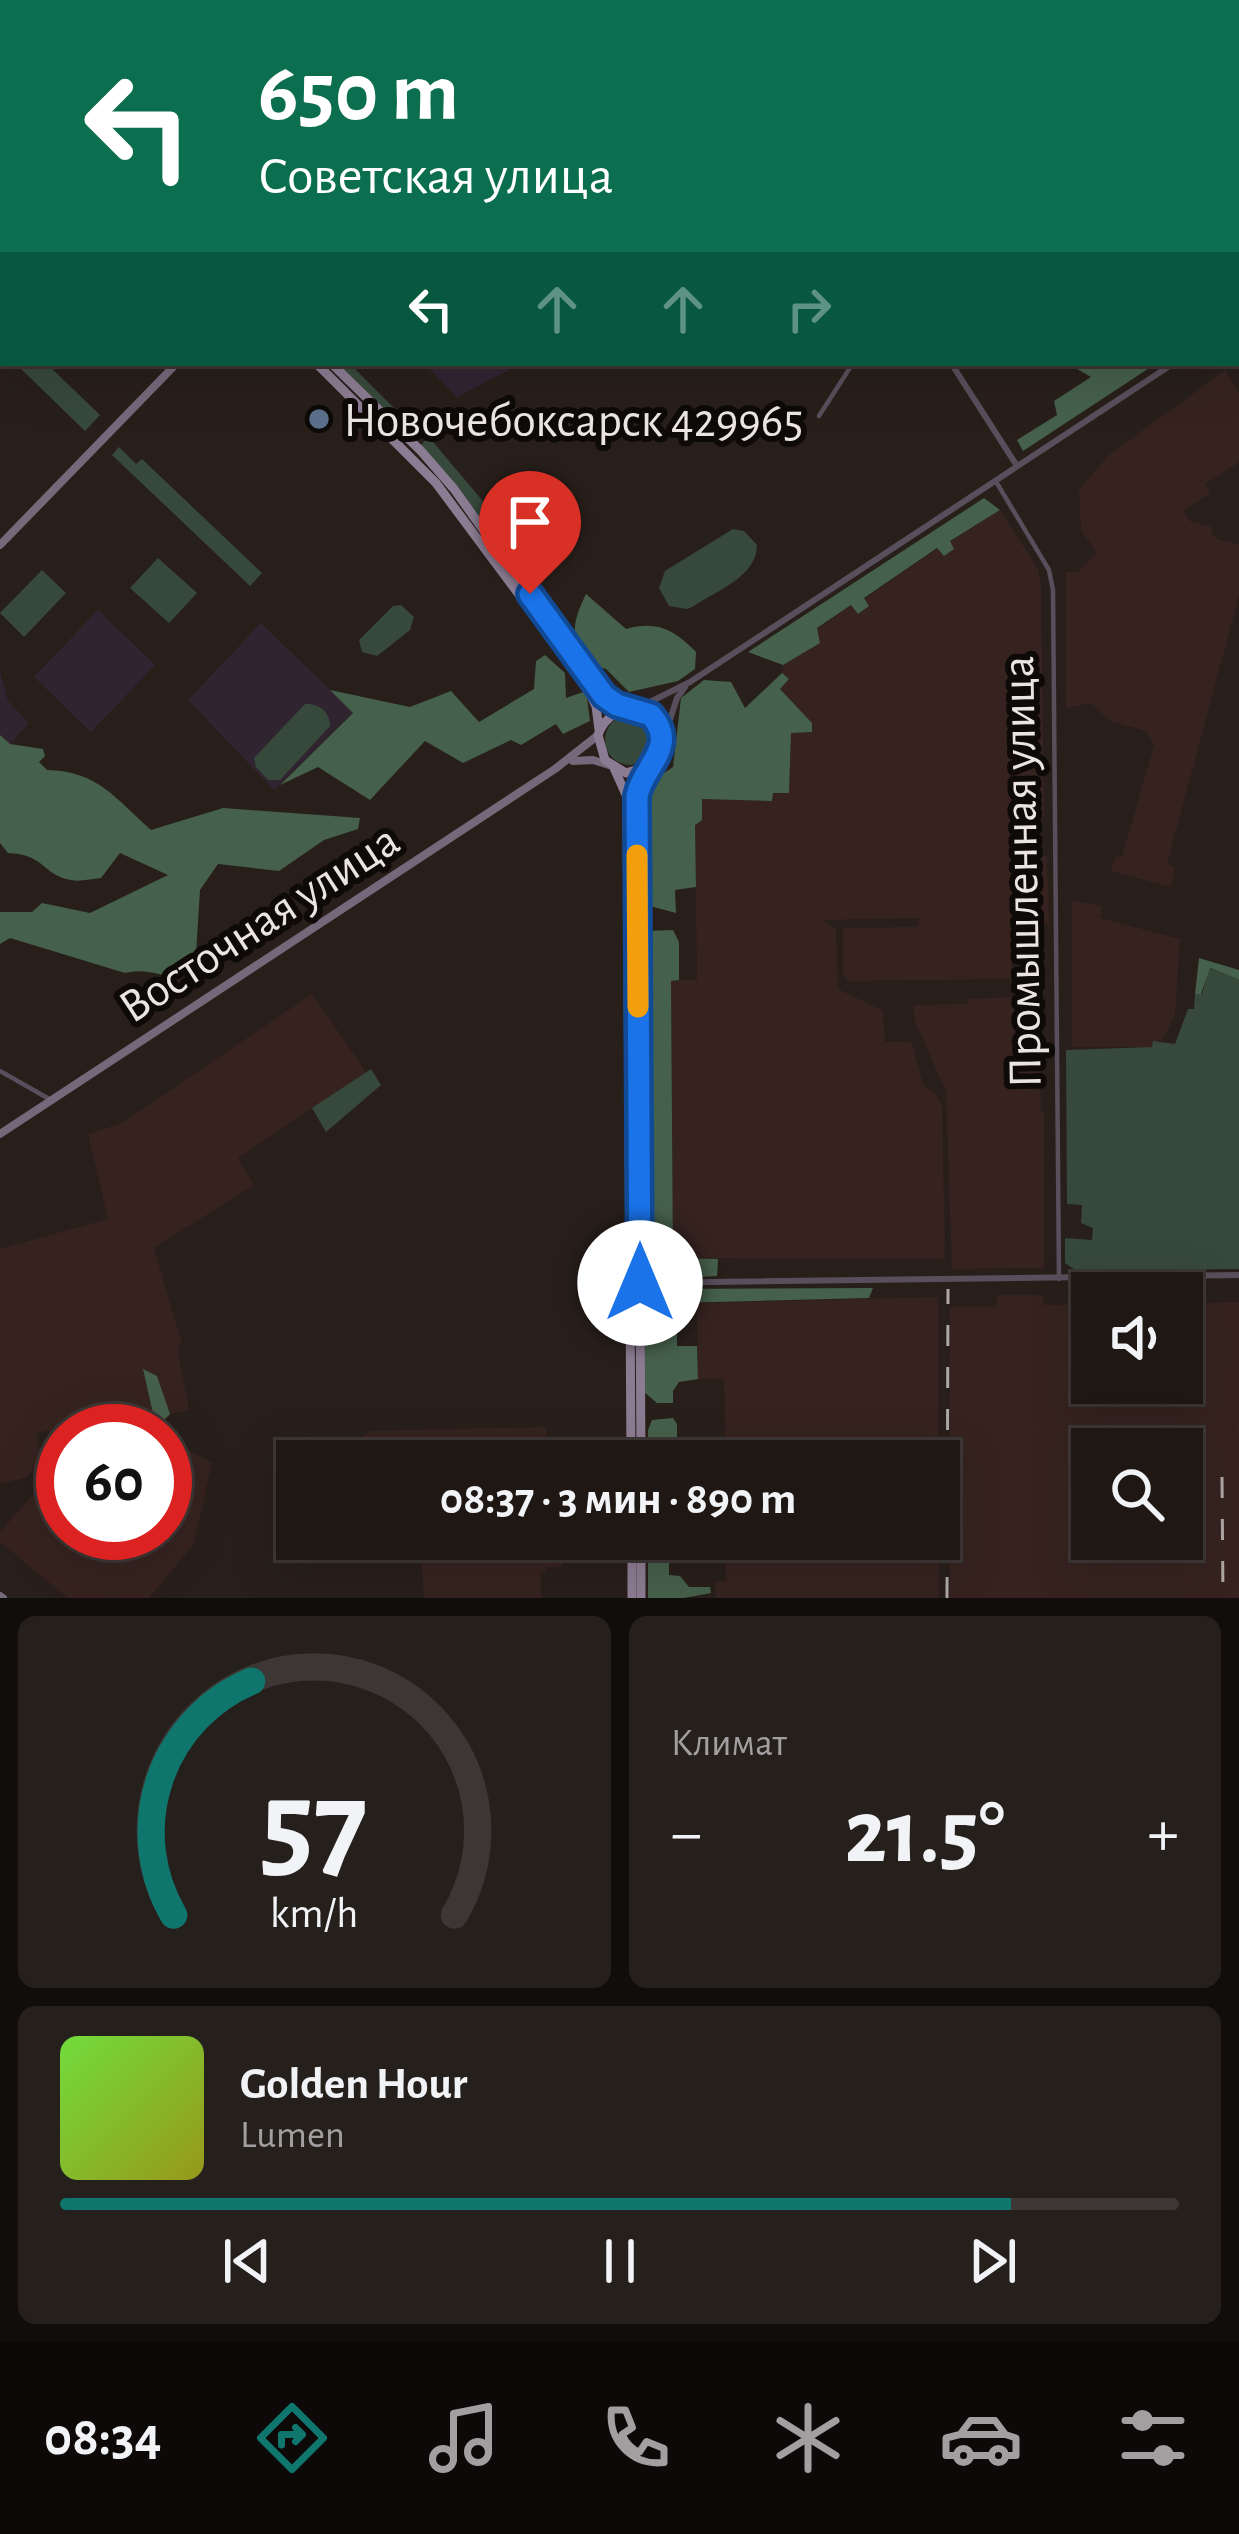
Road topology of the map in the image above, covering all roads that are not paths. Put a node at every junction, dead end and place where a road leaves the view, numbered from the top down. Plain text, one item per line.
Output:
1 (171, 366) edge
2 (319, 366) edge
3 (334, 366) edge
4 (851, 366) edge
5 (953, 366) edge
6 (1169, 366) edge
7 (819, 416) dead end
8 (1017, 466) junction
9 (995, 480) junction
10 (0, 542) edge
11 (564, 648) junction
12 (578, 668) junction
13 (691, 682) junction
14 (632, 708) junction
15 (599, 732) junction
16 (663, 744) junction
17 (652, 765) junction
18 (612, 767) junction
19 (555, 769) junction
20 (633, 927) junction
21 (0, 1071) edge
22 (51, 1100) junction
23 (0, 1134) edge
24 (1239, 1275) edge
25 (1059, 1279) junction
26 (635, 1283) junction
27 (655, 1283) junction
28 (640, 1302) junction
29 (636, 1412) junction
30 (633, 1440) edge
31 (638, 1440) edge
32 (632, 1560) edge
33 (641, 1560) edge
34 (632, 1598) edge
35 (641, 1598) edge

1 - 10 main road
2 - 11 main road
3 - 11 main road
4 - 7 street
5 - 8 street
6 - 8 street
8 - 9 street
9 - 13 street
9 - 25 street, Промышленная улица
11 - 12 main road
12 - 14 main road
12 - 15 main road
13 - 14 street
13 - 16 street
14 - 15 main road
14 - 16 main road
15 - 18 main road
15 - 19 main road, Восточная улица
16 - 17 main road
17 - 18 main road
17 - 20 main road
18 - 19 main road, Восточная улица
18 - 20 main road
19 - 22 main road, Восточная улица
20 - 26 main road
21 - 22 street
22 - 23 main road, Восточная улица
24 - 25 street
25 - 27 street
26 - 27 street
26 - 28 main road
26 - 29 main road
27 - 28 street
28 - 29 main road
29 - 30 main road
29 - 31 main road
32 - 34 main road
33 - 35 main road

